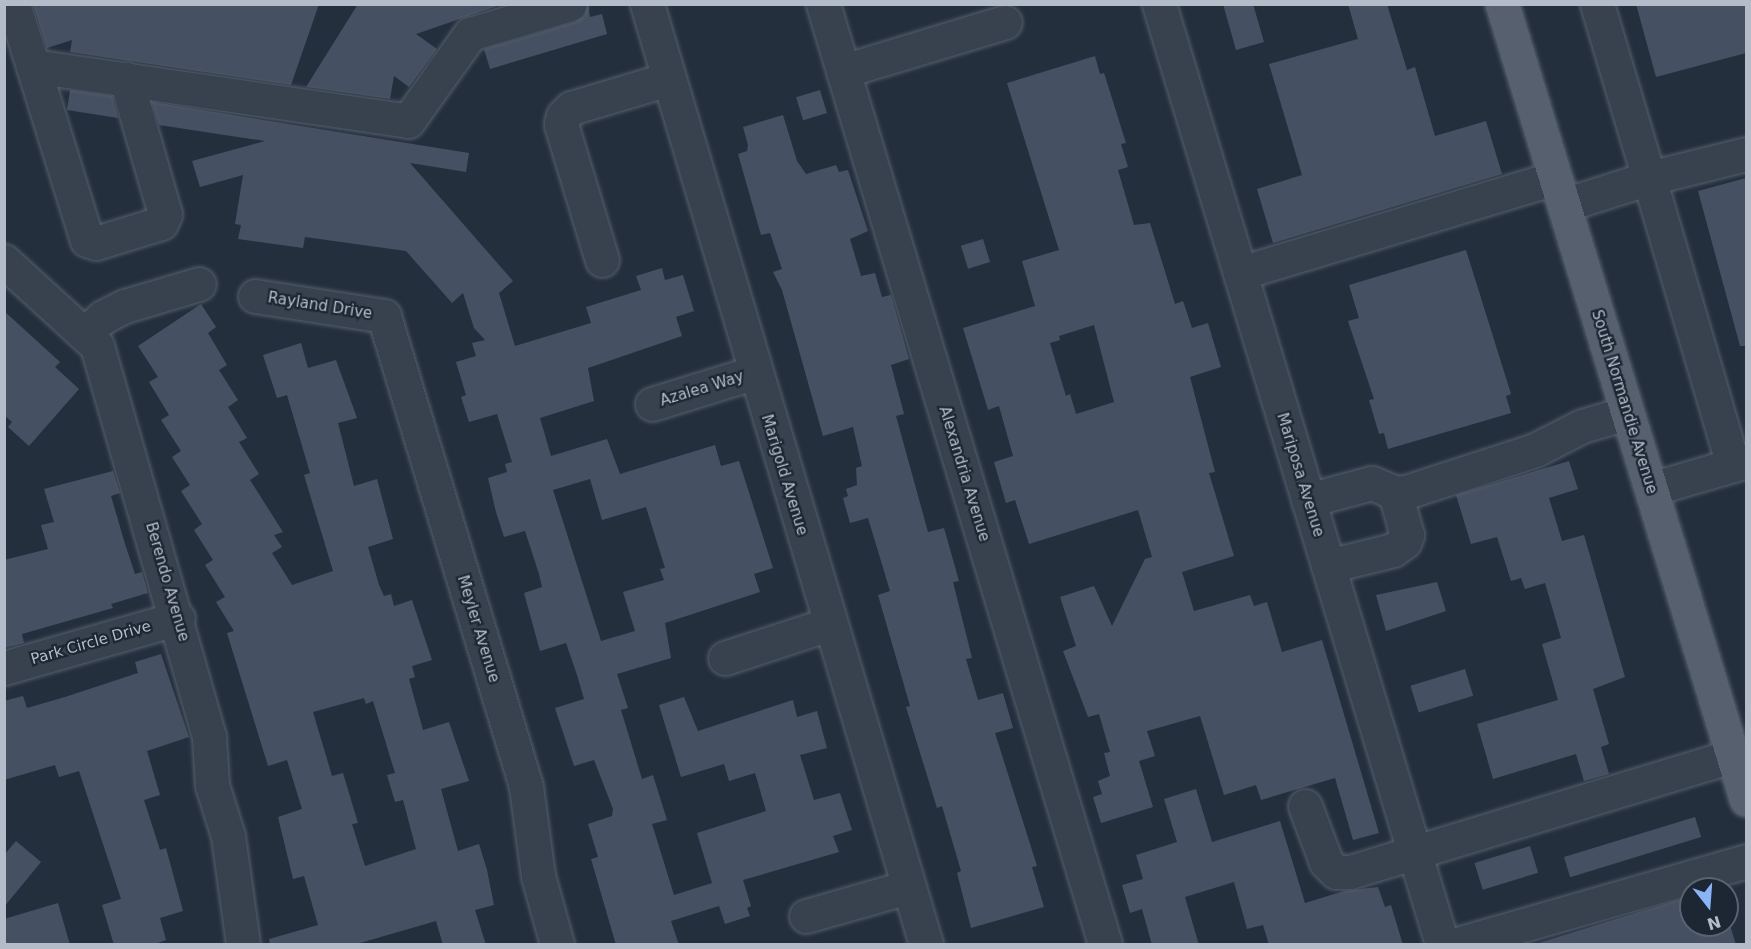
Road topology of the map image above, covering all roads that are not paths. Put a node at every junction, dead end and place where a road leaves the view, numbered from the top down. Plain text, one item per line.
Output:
1 (13, 4) edge
2 (570, 4) edge
3 (646, 4) edge
4 (823, 4) edge
5 (1159, 4) edge
6 (1502, 4) edge
7 (1597, 4) edge
8 (1005, 21) dead end
9 (33, 66) junction
10 (843, 71) junction
11 (126, 80) junction
12 (668, 80) junction
13 (1746, 154) edge
14 (1649, 178) junction
15 (1559, 191) junction
16 (602, 260) dead end
17 (4, 261) edge
18 (1240, 273) junction
19 (198, 284) dead end
20 (255, 296) dead end
21 (384, 316) joint
22 (84, 334) junction
23 (753, 373) junction
24 (652, 404) dead end
25 (1627, 412) junction
26 (1739, 463) edge
27 (1651, 489) junction
28 (1395, 493) junction
29 (1308, 500) junction
30 (1328, 566) junction
31 (178, 618) junction
32 (829, 624) junction
33 (725, 658) dead end
34 (4, 668) edge
35 (1733, 756) junction
36 (1746, 800) edge
37 (1305, 806) dead end
38 (1413, 851) junction
39 (1746, 861) edge
40 (908, 887) junction
41 (806, 916) dead end
42 (243, 945) edge
43 (557, 945) edge
44 (926, 945) edge
45 (1105, 945) edge
46 (1442, 945) edge
47 (1457, 945) edge

1 - 9 street
2 - 11 street
3 - 12 street, Marigold Avenue
4 - 10 street, Alexandria Avenue
5 - 18 street, Mariposa Avenue
6 - 15 main road, South Normandie Avenue
7 - 14 street
8 - 10 street
9 - 11 street
9 - 11 street
10 - 45 street, Alexandria Avenue
12 - 16 street
12 - 23 street, Marigold Avenue
13 - 14 street
14 - 15 street
14 - 26 street
15 - 18 street
15 - 25 main road, South Normandie Avenue
17 - 22 street, Berendo Avenue
18 - 29 street, Mariposa Avenue
19 - 22 street
20 - 21 street, Rayland Drive
21 - 43 street, Meyler Avenue
22 - 31 street, Berendo Avenue
23 - 24 street, Azalea Way
23 - 32 street, Marigold Avenue
25 - 27 main road, South Normandie Avenue
25 - 28 street
26 - 27 street
27 - 35 main road, South Normandie Avenue
28 - 29 street
28 - 30 street
29 - 30 street, Mariposa Avenue
30 - 38 street, Mariposa Avenue
31 - 34 street, Park Circle Drive
31 - 42 street, Berendo Avenue
32 - 33 street
32 - 40 street, Marigold Avenue
35 - 36 main road, South Normandie Avenue
35 - 38 street
37 - 38 street
38 - 46 street, Mariposa Avenue
39 - 47 street
40 - 41 street
40 - 44 street, Marigold Avenue

